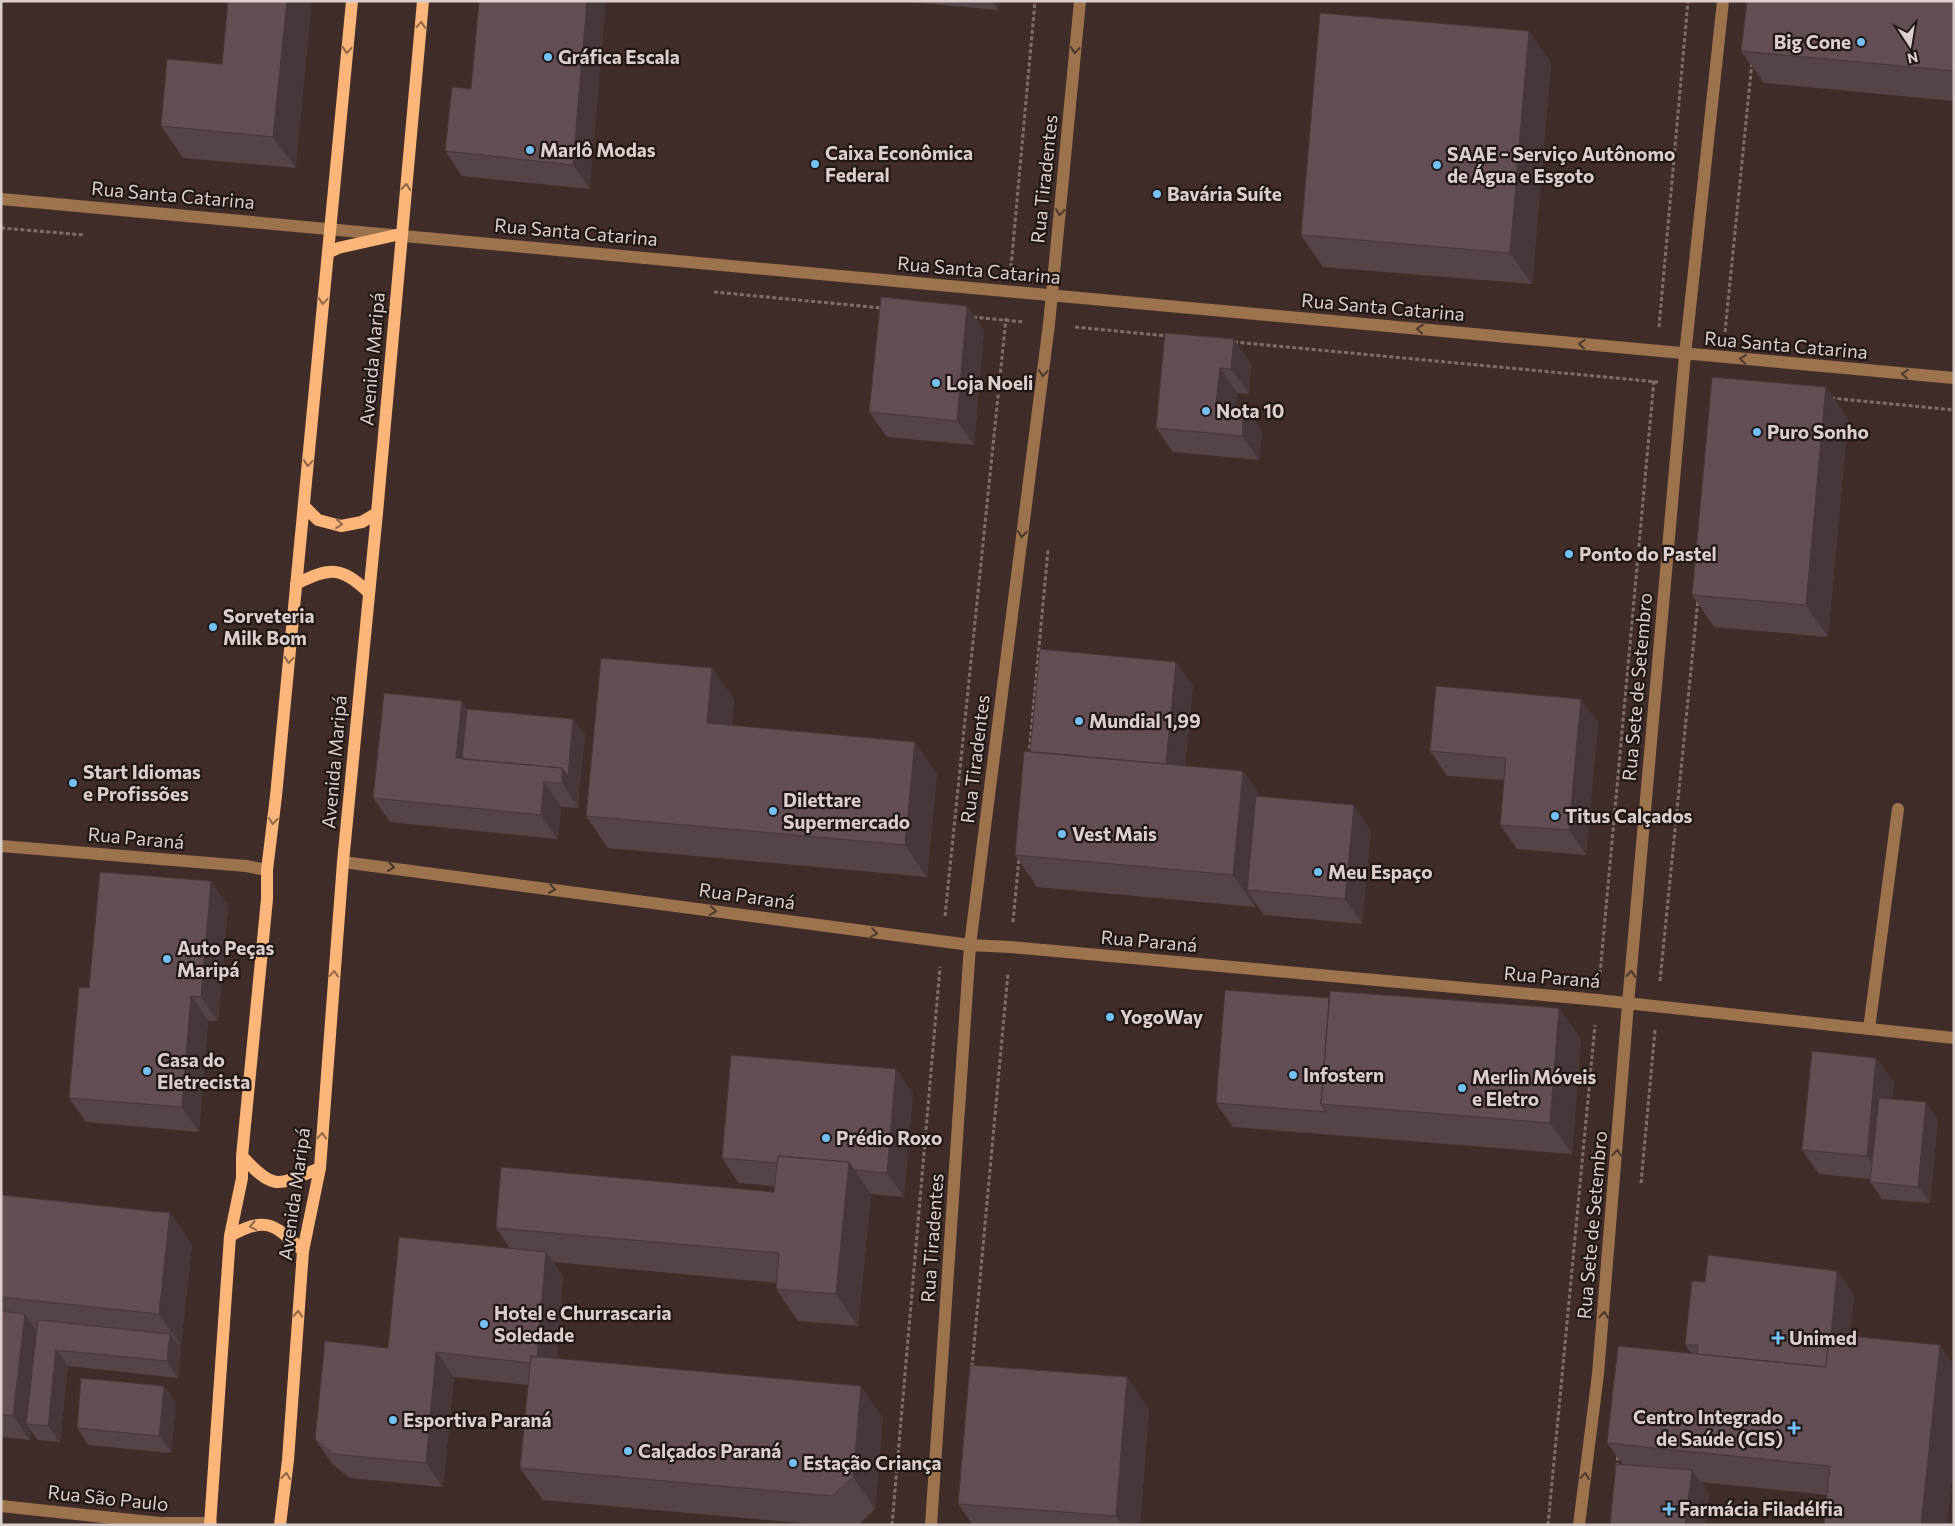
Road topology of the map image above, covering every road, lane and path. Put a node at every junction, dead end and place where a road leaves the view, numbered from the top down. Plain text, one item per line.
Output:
1 (352, 1) edge
2 (423, 1) edge
3 (1035, 1) edge
4 (1080, 1) edge
5 (1688, 1) edge
6 (1723, 1) edge
7 (1752, 60) edge
8 (1, 199) edge
9 (1, 228) edge
10 (330, 228) junction
11 (90, 235) dead end
12 (399, 235) junction
13 (328, 253) junction
14 (1008, 291) junction
15 (708, 292) dead end
16 (1052, 295) junction
17 (886, 309) edge
18 (966, 316) edge
19 (1006, 320) junction
20 (1049, 324) junction
21 (1169, 336) edge
22 (1228, 342) edge
23 (1656, 351) junction
24 (1685, 355) junction
25 (1723, 357) junction
26 (1954, 378) edge
27 (1654, 382) junction
28 (1682, 385) junction
29 (1827, 398) edge
30 (1954, 410) edge
31 (304, 506) junction
32 (377, 513) junction
33 (1049, 543) dead end
34 (296, 584) junction
35 (368, 592) junction
36 (1699, 594) edge
37 (1028, 760) edge
38 (1898, 809) dead end
39 (1, 846) edge
40 (1020, 848) edge
41 (343, 862) junction
42 (267, 870) junction
43 (942, 942) junction
44 (970, 945) junction
45 (1010, 947) junction
46 (1598, 1000) junction
47 (1628, 1004) junction
48 (1657, 1007) junction
49 (1869, 1029) junction
50 (1954, 1038) edge
51 (242, 1156) junction
52 (320, 1168) junction
53 (1641, 1186) dead end
54 (230, 1236) junction
55 (303, 1251) junction
56 (972, 1368) edge
57 (1618, 1445) edge
58 (1616, 1475) edge
59 (1, 1506) edge
60 (211, 1524) edge
61 (280, 1525) edge
62 (892, 1525) edge
63 (931, 1525) edge
64 (1548, 1525) edge
65 (1579, 1525) edge

1 -> 10 main road
12 -> 2 main road, Avenida Maripá
3 - 14 path
4 -> 16 street, Rua Tiradentes
5 - 23 path
6 - 24 street, Rua Sete de Setembro
7 - 25 path
8 - 10 street, Rua Santa Catarina
9 - 11 path
10 - 12 street, Rua Santa Catarina
10 - 13 main road
12 - 13 main road
12 - 14 street, Rua Santa Catarina
12 - 32 main road, Avenida Maripá
13 -> 31 main road
14 - 16 street, Rua Santa Catarina
14 - 19 path
15 - 17 path
16 - 20 street, Rua Tiradentes
23 -> 16 street, Rua Santa Catarina
18 - 19 path
19 - 20 path
19 - 43 path
20 - 21 path
20 -> 44 street, Rua Tiradentes
22 - 27 path
23 - 24 street, Rua Santa Catarina
23 - 27 path
24 - 25 street, Rua Santa Catarina
24 - 28 street, Rua Sete de Setembro
26 -> 25 street, Rua Santa Catarina
27 - 28 path
27 - 46 path
47 -> 28 street, Rua Sete de Setembro
29 - 30 path
31 -> 32 main road
31 - 34 main road
32 - 35 main road, Avenida Maripá
33 - 37 path
34 - 35 main road
34 -> 42 main road
35 - 41 main road, Avenida Maripá
36 - 48 path
38 - 49 street
39 - 42 street, Rua Paraná
40 - 45 path
41 -> 43 street, Rua Paraná
52 -> 41 main road, Avenida Maripá
42 - 51 main road
43 - 44 street, Rua Paraná
43 - 62 path
44 - 45 street, Rua Paraná
44 - 63 street, Rua Tiradentes
45 - 46 street, Rua Paraná
45 - 56 path
46 - 47 street, Rua Paraná
46 - 64 path
47 - 48 street, Rua Paraná
65 -> 47 street, Rua Sete de Setembro
48 - 49 street, Rua Paraná
48 - 53 path
49 - 50 street, Rua Paraná
51 - 52 main road
51 - 54 main road
52 - 55 main road, Avenida Maripá
55 -> 54 main road
54 - 60 main road
61 -> 55 main road, Avenida Maripá
57 - 58 path
59 - 60 street, Rua São Paulo

